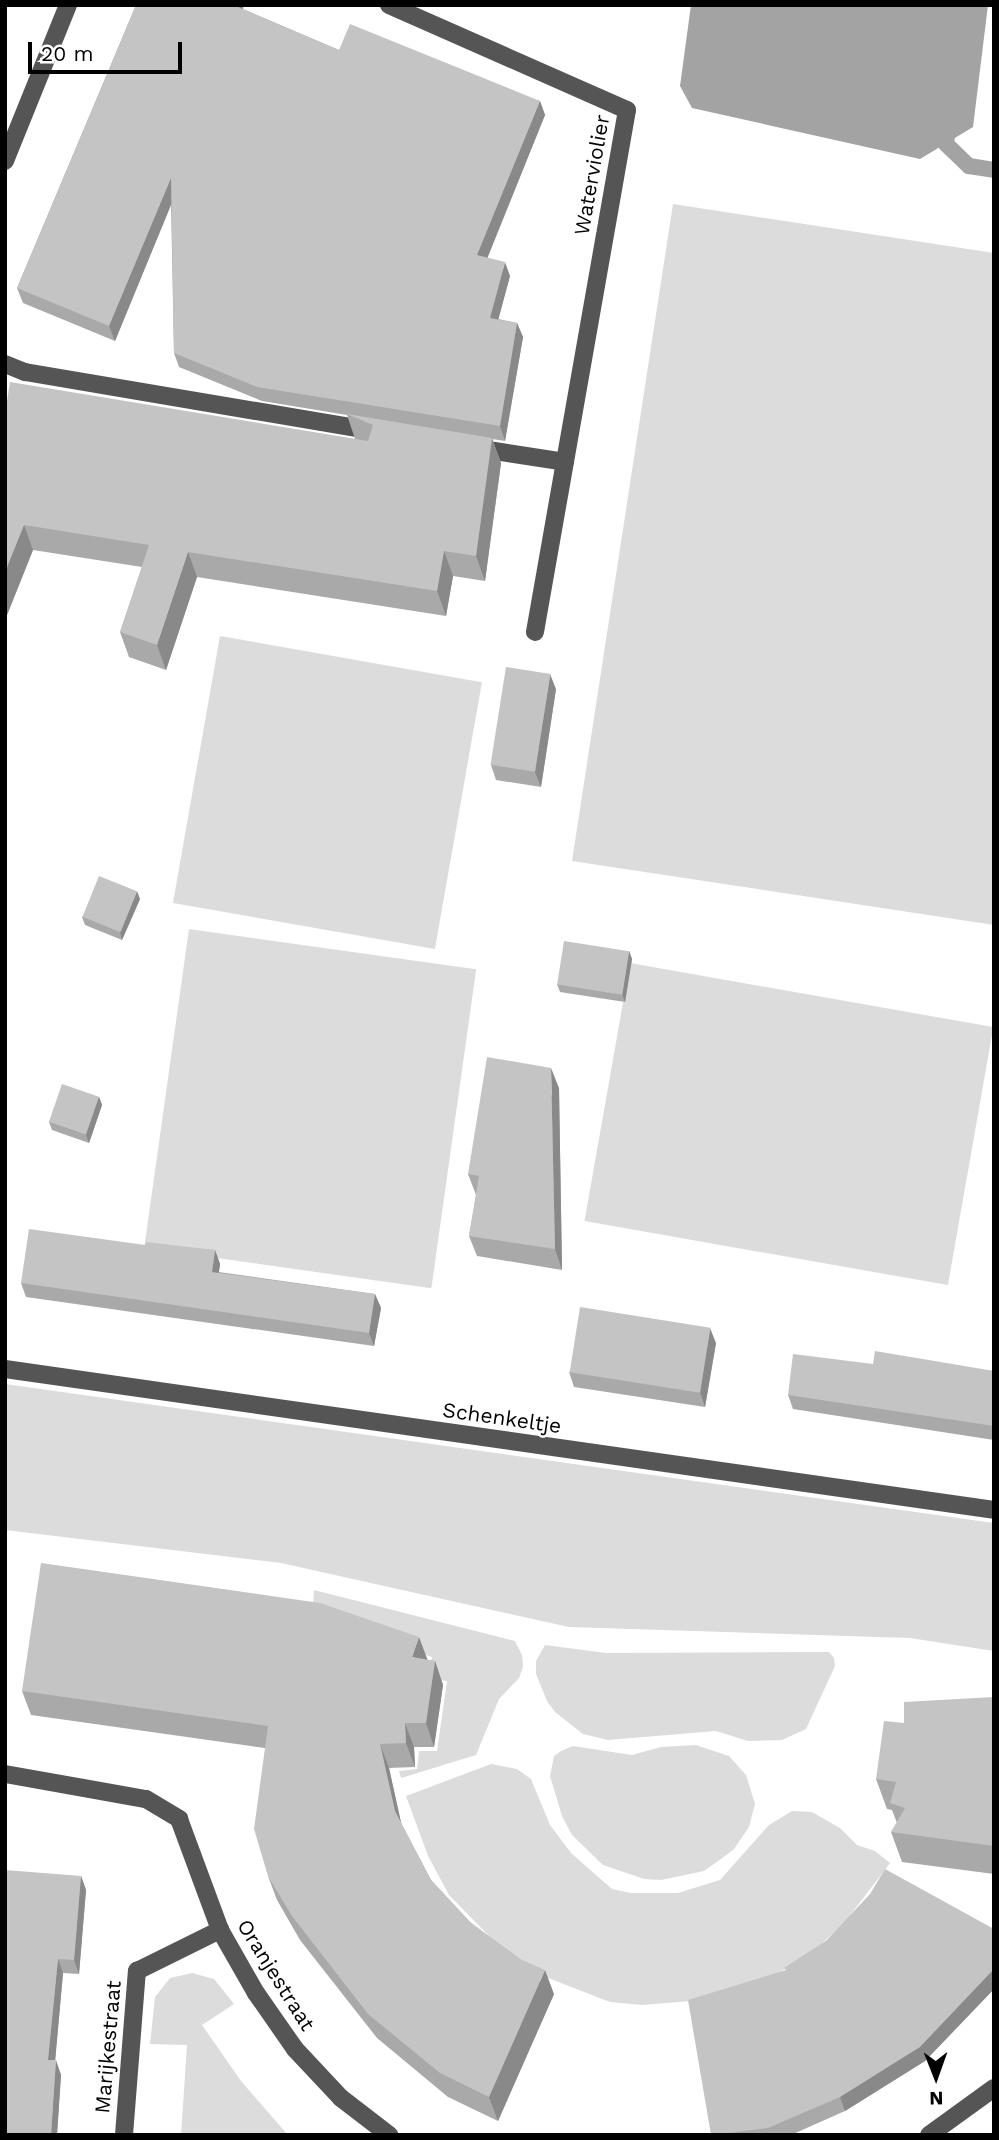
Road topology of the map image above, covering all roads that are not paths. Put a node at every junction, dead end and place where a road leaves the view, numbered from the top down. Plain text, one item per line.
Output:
1 (68, 5) edge
2 (389, 5) edge
3 (5, 161) edge
4 (5, 364) edge
5 (387, 433) edge
6 (456, 444) edge
7 (565, 462) junction
8 (535, 632) dead end
9 (5, 1369) edge
10 (994, 1510) edge
11 (5, 1774) edge
12 (220, 1930) junction
13 (994, 2088) edge
14 (124, 2135) edge
15 (389, 2135) edge
16 (929, 2135) edge

1 - 3 street
2 - 7 street, Waterviolier
4 - 5 street
6 - 7 street
7 - 8 street, Waterviolier
9 - 10 street, Schenkeltje
11 - 12 street, Oranjestraat
12 - 14 street, Marijkestraat
12 - 15 street, Oranjestraat
13 - 16 street

